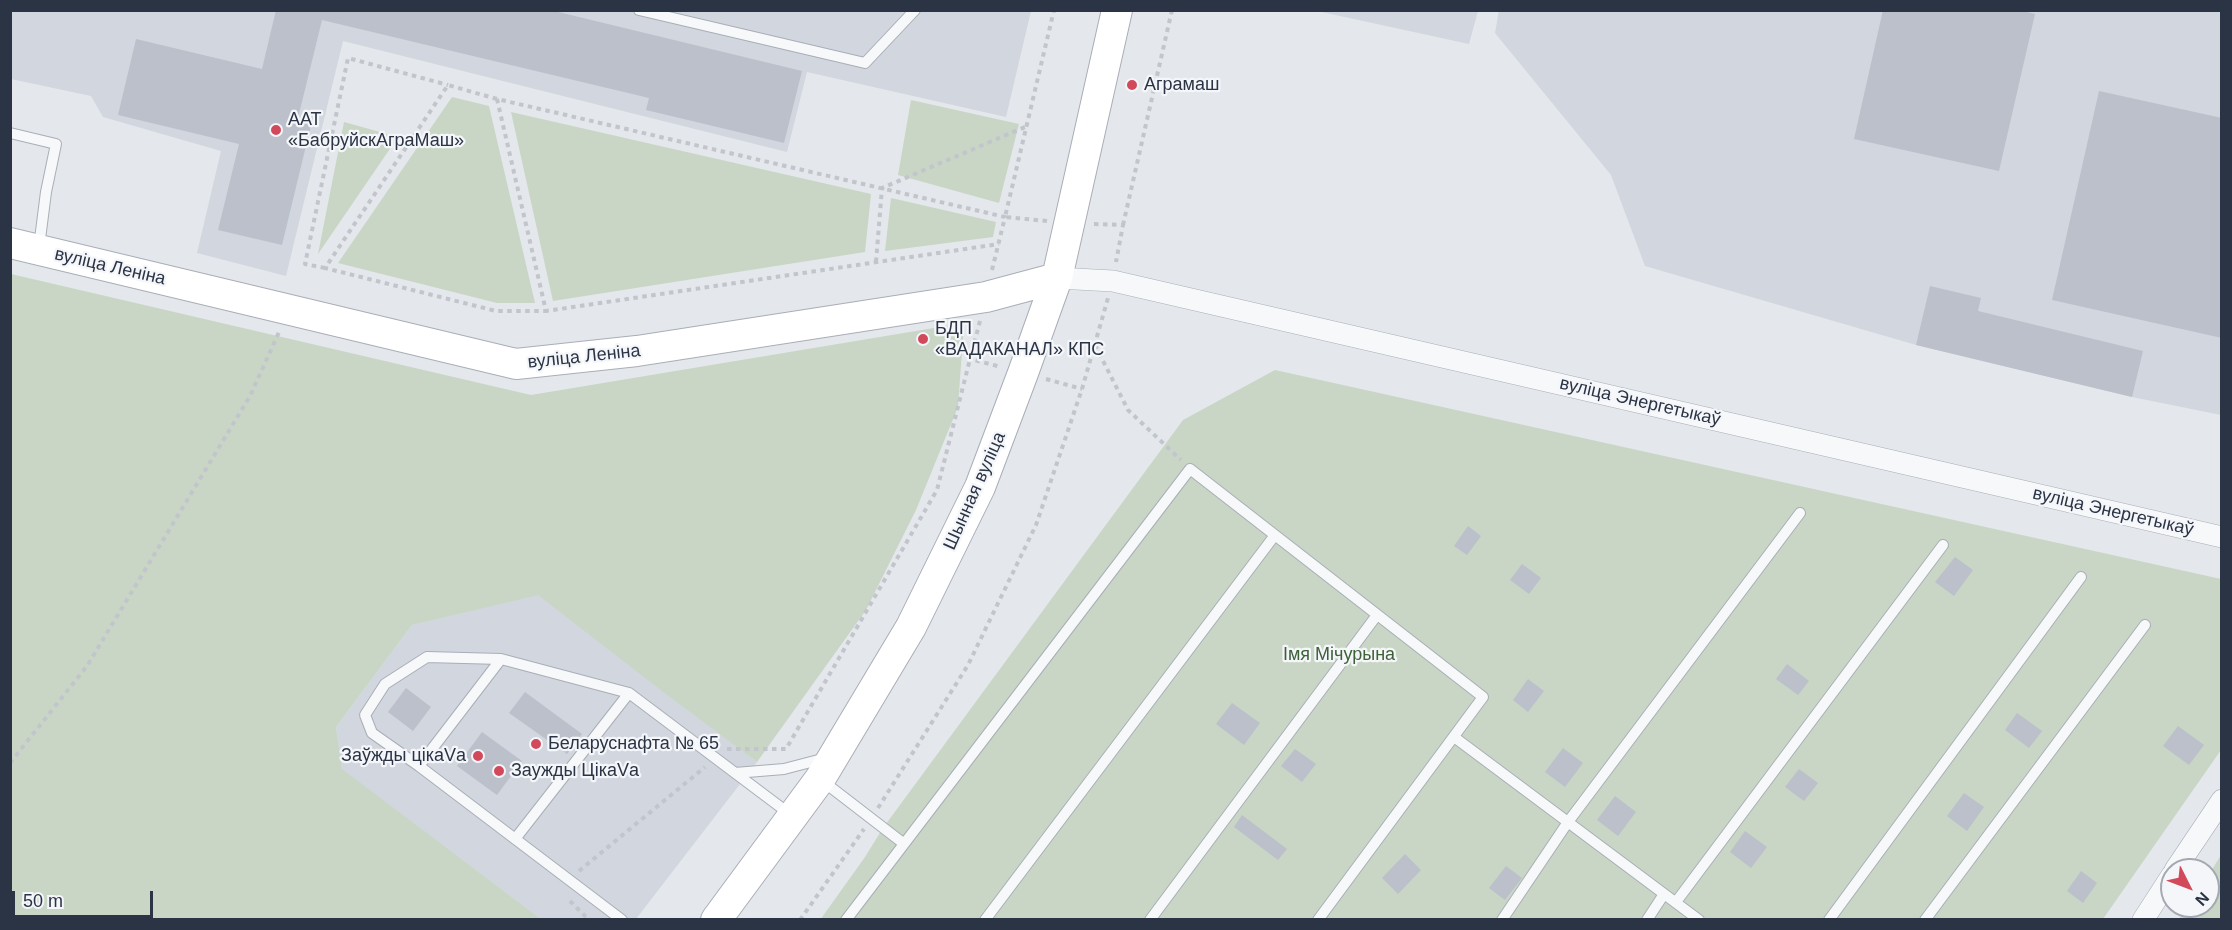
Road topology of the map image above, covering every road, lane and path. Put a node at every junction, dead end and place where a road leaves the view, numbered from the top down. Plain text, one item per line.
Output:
1 (639, 10) edge
2 (915, 10) edge
3 (1054, 10) edge
4 (1117, 10) edge
5 (1172, 10) edge
6 (448, 85) junction
7 (497, 99) junction
8 (1026, 127) junction
9 (10, 133) edge
10 (882, 188) junction
11 (1005, 217) junction
12 (1069, 222) junction
13 (1124, 225) junction
14 (999, 244) junction
15 (24, 247) edge
16 (876, 262) junction
17 (325, 268) junction
18 (1057, 278) junction
19 (1113, 281) junction
20 (986, 297) junction
21 (290, 310) junction
22 (546, 311) junction
23 (1095, 345) junction
24 (970, 359) junction
25 (1023, 373) junction
26 (1082, 389) junction
27 (1190, 469) junction
28 (1800, 513) dead end
29 (1275, 535) junction
30 (2222, 537) edge
31 (1943, 545) dead end
32 (2080, 577) dead end
33 (1377, 615) junction
34 (2145, 625) dead end
35 (501, 659) junction
36 (629, 693) junction
37 (1454, 737) junction
38 (716, 759) junction
39 (10, 763) edge
40 (419, 766) junction
41 (827, 767) junction
42 (735, 773) junction
43 (2222, 800) edge
44 (794, 817) junction
45 (872, 818) junction
46 (1568, 822) junction
47 (515, 839) junction
48 (903, 843) junction
49 (2183, 858) edge
50 (569, 879) junction
51 (2160, 893) edge
52 (1664, 894) junction
53 (1676, 902) junction
54 (590, 920) edge
55 (622, 920) edge
56 (716, 920) edge
57 (800, 920) edge
58 (846, 920) edge
59 (985, 920) edge
60 (1150, 920) edge
61 (1318, 920) edge
62 (1502, 920) edge
63 (1647, 920) edge
64 (1699, 920) edge
65 (1828, 920) edge
66 (1925, 920) edge
67 (2143, 920) edge

1 - 2 lane
3 - 8 path
4 - 12 main road, Шынная вуліца
5 - 13 path
6 - 7 path
6 - 17 path
6 - 17 path
7 - 10 path
7 - 22 path
8 - 10 path
8 - 11 path
9 - 15 lane
10 - 11 path
10 - 16 path
11 - 12 path
11 - 14 path
12 - 13 path
12 - 18 main road, Шынная вуліца
13 - 19 path
14 - 16 path
14 - 20 path
15 - 21 main road, вуліца Леніна
16 - 22 path
17 - 22 path
18 - 19 street, вуліца Энергетыкаў
18 - 20 main road, вуліца Леніна
18 - 25 main road, Шынная вуліца
19 - 23 path
19 - 30 street, вуліца Энергетыкаў
20 - 21 main road, вуліца Леніна
20 - 24 path
21 - 39 path
23 - 26 path
23 - 27 path
24 - 25 path
24 - 38 path
25 - 26 path
25 - 41 main road, Шынная вуліца
26 - 45 path
27 - 29 lane
27 - 48 lane
28 - 46 lane
29 - 33 lane
29 - 59 lane
31 - 53 lane
32 - 65 lane
33 - 37 lane
33 - 60 lane
34 - 66 lane
35 - 36 lane
35 - 40 lane
35 - 40 lane
36 - 38 lane
36 - 47 lane
37 - 46 lane
37 - 61 lane
38 - 42 lane
38 - 50 path
40 - 47 lane
41 - 42 lane
41 - 44 main road, Шынная вуліца
41 - 45 lane
42 - 44 lane
43 - 49 street
44 - 56 main road, Шынная вуліца
45 - 48 lane
45 - 57 path
46 - 52 lane
46 - 62 lane
47 - 50 lane
48 - 58 lane
50 - 54 path
50 - 55 lane
51 - 67 street
52 - 53 lane
52 - 63 lane
53 - 64 lane

